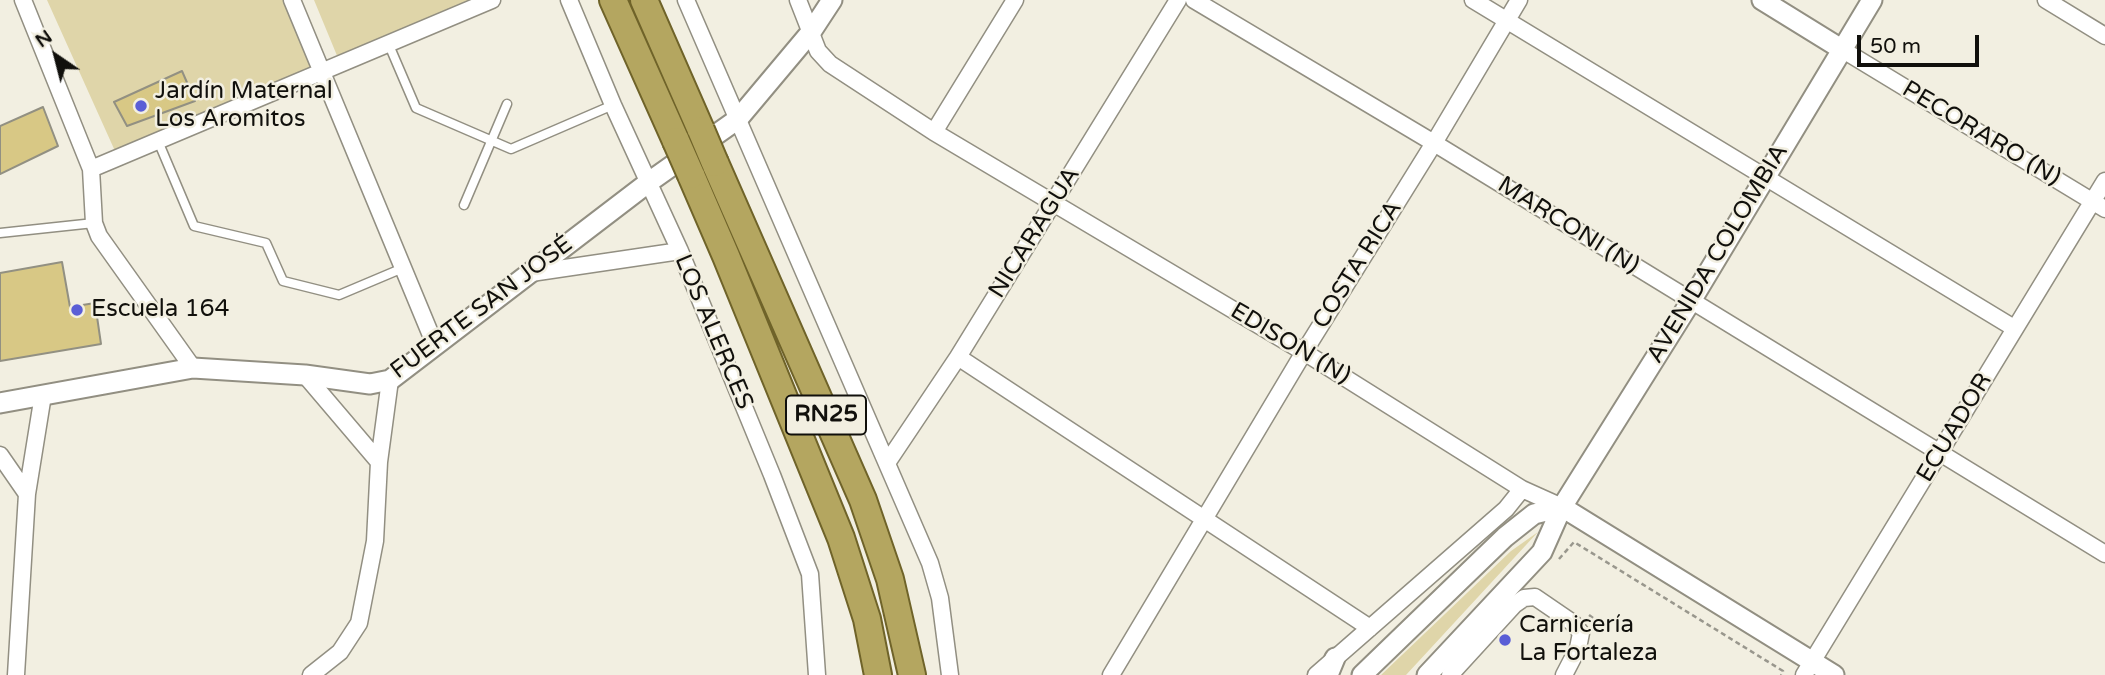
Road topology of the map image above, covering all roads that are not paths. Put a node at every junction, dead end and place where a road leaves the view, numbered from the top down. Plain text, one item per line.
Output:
1 (23, 0) edge
2 (292, 0) edge
3 (492, 0) edge
4 (569, 0) edge
5 (614, 0) edge
6 (644, 0) edge
7 (686, 0) edge
8 (798, 0) edge
9 (832, 0) edge
10 (1015, 0) edge
11 (1178, 0) edge
12 (1194, 0) edge
13 (1473, 0) edge
14 (1519, 0) edge
15 (1762, 0) edge
16 (1872, 0) edge
17 (2046, 0) edge
18 (1507, 20) junction
19 (811, 32) junction
20 (2105, 36) edge
21 (389, 45) junction
22 (1843, 50) junction
23 (322, 71) junction
24 (507, 104) dead end
25 (613, 105) junction
26 (738, 119) junction
27 (934, 132) junction
28 (158, 141) junction
29 (492, 141) junction
30 (1434, 143) junction
31 (91, 169) junction
32 (1765, 176) junction
33 (649, 181) junction
34 (2105, 181) edge
35 (1055, 203) junction
36 (464, 205) dead end
37 (2099, 206) edge
38 (94, 223) junction
39 (0, 233) edge
40 (680, 251) junction
41 (403, 268) junction
42 (528, 273) junction
43 (1690, 301) junction
44 (2014, 328) junction
45 (435, 345) junction
46 (1304, 352) junction
47 (958, 357) junction
48 (193, 368) junction
49 (305, 375) junction
50 (390, 380) junction
51 (43, 395) junction
52 (0, 403) edge
53 (0, 455) edge
54 (1940, 455) junction
55 (379, 462) junction
56 (887, 463) junction
57 (1522, 489) junction
58 (27, 494) junction
59 (1562, 507) junction
60 (1205, 519) junction
61 (2105, 554) edge
62 (1370, 628) junction
63 (1332, 666) edge
64 (1808, 669) edge
65 (16, 675) edge
66 (311, 675) edge
67 (817, 675) edge
68 (878, 675) edge
69 (912, 675) edge
70 (950, 675) edge
71 (1111, 675) edge
72 (1316, 675) edge
73 (1362, 675) edge
74 (1427, 675) edge
75 (1450, 675) edge
76 (1564, 675) edge
77 (1833, 675) edge

1 - 31 street
2 - 23 street
3 - 21 street
4 - 25 street, LOS ALERCES
5 - 68 highway, RN25, bridge
6 - 69 highway, RN25, bridge
7 - 26 street
8 - 19 street, EDISON (N)
9 - 19 street, FUERTE SAN JOSÉ
10 - 27 street
11 - 35 street, NICARAGUA
12 - 30 street, MARCONI (N)
13 - 18 street
14 - 18 street, COSTA RICA
15 - 22 street, PECORARO (N)
16 - 22 street, AVENIDA COLOMBIA
17 - 20 street
18 - 30 street, COSTA RICA
18 - 32 street
19 - 26 street, FUERTE SAN JOSÉ
19 - 27 street, EDISON (N)
21 - 23 street
21 - 29 lane
22 - 32 street, AVENIDA COLOMBIA
22 - 37 street, PECORARO (N)
23 - 28 street
23 - 41 street
24 - 29 lane
25 - 29 lane
25 - 33 street, LOS ALERCES
26 - 33 street, FUERTE SAN JOSÉ
26 - 56 street
27 - 35 street, EDISON (N)
28 - 31 street
28 - 41 lane
29 - 36 lane
30 - 43 street, MARCONI (N)
30 - 46 street, COSTA RICA
31 - 38 street
32 - 43 street, AVENIDA COLOMBIA
32 - 44 street
33 - 40 street, LOS ALERCES
33 - 42 street, FUERTE SAN JOSÉ
34 - 37 street, ECUADOR
35 - 46 street, EDISON (N)
35 - 47 street, NICARAGUA
37 - 44 street, ECUADOR
38 - 39 lane
38 - 48 street
40 - 42 street
40 - 67 street, LOS ALERCES
41 - 45 street
42 - 45 street, FUERTE SAN JOSÉ
43 - 54 street, MARCONI (N)
43 - 59 street, AVENIDA COLOMBIA
44 - 54 street, ECUADOR
45 - 50 street, FUERTE SAN JOSÉ
46 - 57 street, EDISON (N)
46 - 60 street, COSTA RICA
47 - 56 street, NICARAGUA
47 - 60 street
48 - 49 street, FUERTE SAN JOSÉ
48 - 51 street, FUERTE SAN JOSÉ
49 - 50 street, FUERTE SAN JOSÉ
49 - 55 street
50 - 55 street
51 - 52 street, FUERTE SAN JOSÉ
51 - 58 street
53 - 58 street
54 - 61 street, MARCONI (N)
54 - 64 street, ECUADOR
55 - 66 street
56 - 70 street
57 - 59 street, EDISON (N)
57 - 62 street
58 - 65 street
59 - 64 street, EDISON (N)
59 - 73 street
59 - 74 street, AVENIDA COLOMBIA
60 - 62 street
60 - 71 street, COSTA RICA
62 - 63 street
63 - 72 street
64 - 77 street, EDISON (N)
75 - 76 street

